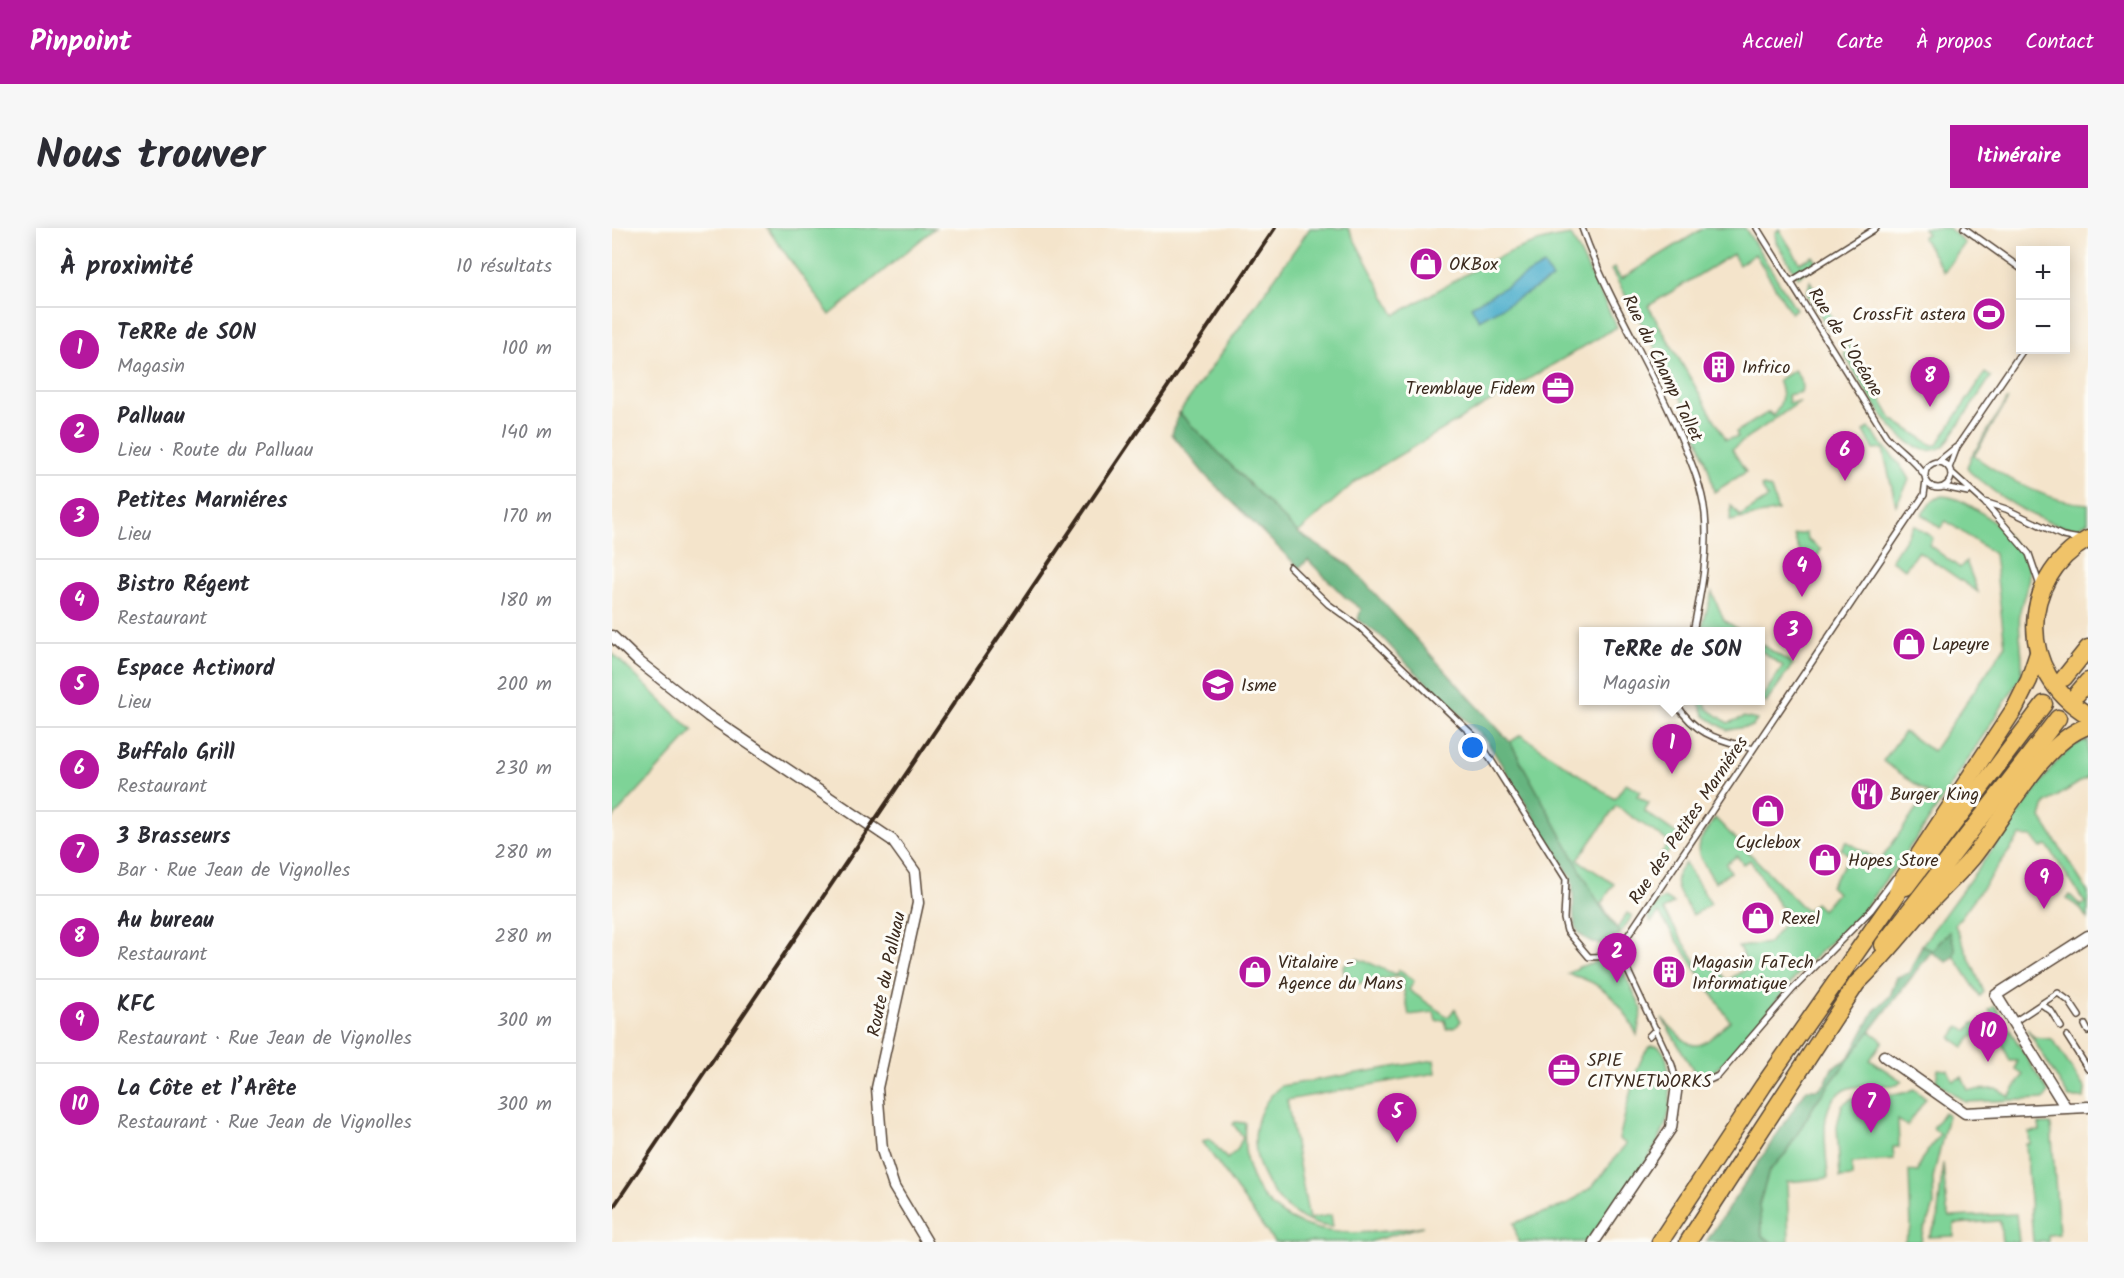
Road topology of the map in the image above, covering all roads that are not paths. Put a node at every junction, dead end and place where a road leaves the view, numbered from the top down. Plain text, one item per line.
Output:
1 (1582, 228) edge
2 (1757, 228) edge
3 (1876, 228) edge
4 (1964, 228) edge
5 (2016, 265) edge
6 (1790, 282) junction
7 (2019, 354) edge
8 (1957, 447) junction
9 (1938, 462) junction
10 (1918, 464) junction
11 (1930, 465) junction
12 (1950, 470) junction
13 (1926, 478) junction
14 (1944, 487) junction
15 (1936, 488) junction
16 (1970, 492) junction
17 (1924, 495) junction
18 (1984, 502) junction
19 (2087, 540) edge
20 (1290, 567) dead end
21 (2042, 591) junction
22 (1694, 627) edge
23 (612, 636) edge
24 (2088, 648) edge
25 (2038, 652) junction
26 (2064, 678) dead end
27 (2044, 704) dead end
28 (1677, 705) edge
29 (2088, 715) edge
30 (2058, 718) dead end
31 (2088, 726) edge
32 (1753, 749) junction
33 (1951, 806) junction
34 (1984, 842) junction
35 (1960, 844) junction
36 (1896, 896) junction
37 (2088, 936) edge
38 (1621, 956) junction
39 (1857, 982) junction
40 (2041, 1004) junction
41 (2079, 1016) dead end
42 (2013, 1022) junction
43 (2061, 1027) dead end
44 (1656, 1029) junction
45 (1649, 1036) dead end
46 (2067, 1036) dead end
47 (1884, 1056) dead end
48 (2088, 1069) edge
49 (1677, 1085) junction
50 (2088, 1107) edge
51 (2066, 1108) junction
52 (927, 1242) edge
53 (1594, 1242) edge
54 (1660, 1242) edge
55 (1688, 1242) edge

1 - 22 lane, Rue du Champ Tallet
2 - 6 lane, Rue de L'Océane
3 - 6 lane
4 - 5 lane
6 - 10 lane, Rue de L'Océane
7 - 8 lane
8 - 9 lane
8 - 12 lane
9 - 11 lane
9 - 12 lane
10 - 11 lane
10 - 13 lane, Rue de L'Océane
11 - 13 lane
12 - 14 lane
12 - 16 lane
13 - 15 lane
13 - 17 lane, Rue des Petites Marniéres
14 - 15 lane
14 - 16 lane
15 - 17 lane, Rue des Petites Marniéres
16 - 18 lane
17 - 32 lane, Rue des Petites Marniéres
18 - 19 lane
18 - 21 lane
19 - 21 main road
20 - 38 lane
21 - 25 main road
23 - 52 street, Route du Palluau
24 - 26 main road
25 - 29 main road
25 - 33 main road
27 - 36 main road
28 - 32 lane
30 - 35 main road
31 - 34 main road
32 - 38 lane, Rue des Petites Marniéres
33 - 36 main road
33 - 49 lane
34 - 35 lane
34 - 39 main road
35 - 39 main road
36 - 54 main road
37 - 42 street
38 - 44 lane
39 - 55 main road
40 - 41 lane
40 - 42 lane
40 - 43 lane
42 - 51 street
44 - 45 lane
44 - 49 lane
46 - 48 lane
47 - 51 street
49 - 53 street
50 - 51 street

